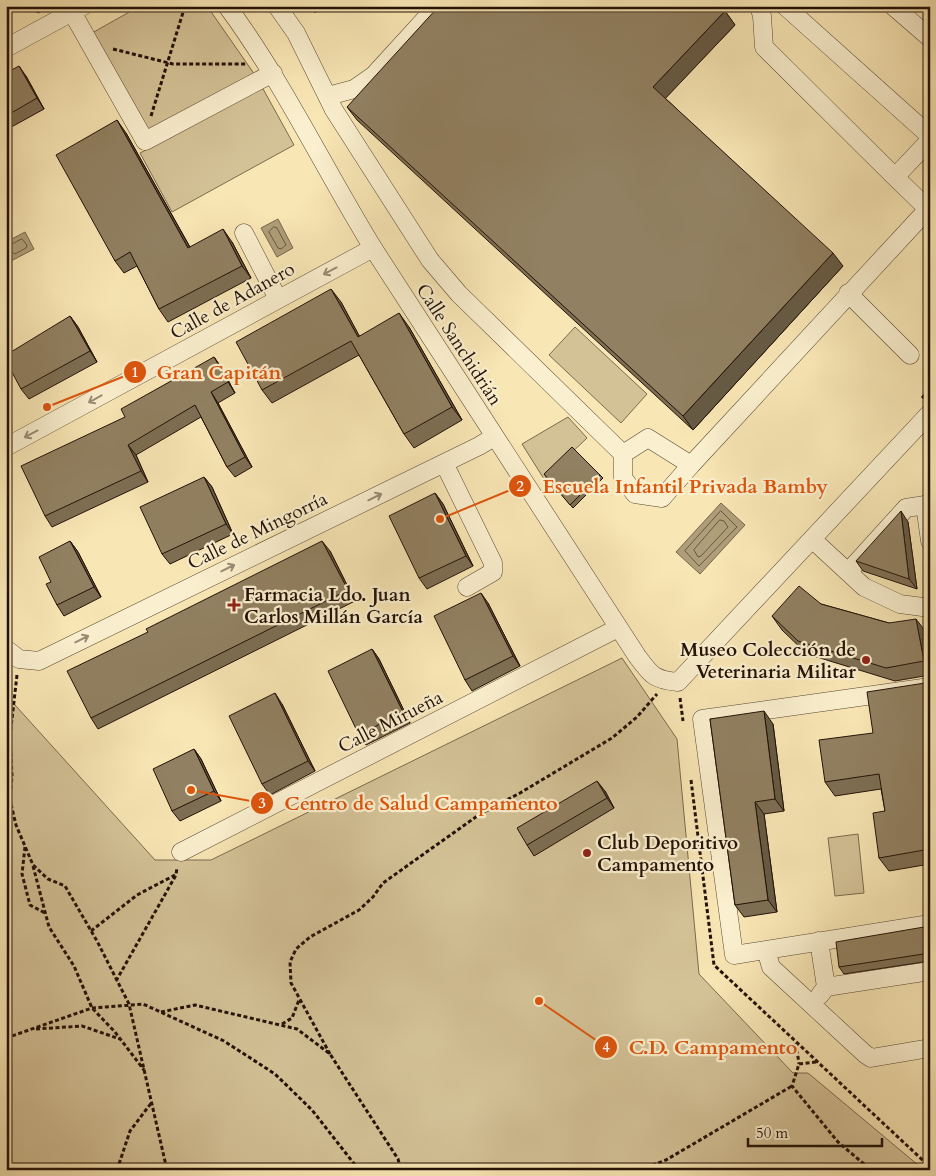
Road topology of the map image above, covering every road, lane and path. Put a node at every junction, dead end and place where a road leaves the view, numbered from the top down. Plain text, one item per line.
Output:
1 (185, 6) edge
2 (227, 6) edge
3 (277, 6) edge
4 (436, 6) edge
5 (759, 6) edge
6 (785, 6) edge
7 (893, 6) edge
8 (78, 9) edge
9 (930, 38) edge
10 (91, 44) junction
11 (6, 48) edge
12 (168, 63) junction
13 (270, 68) junction
14 (328, 96) junction
15 (930, 138) edge
16 (145, 141) junction
17 (895, 177) junction
18 (929, 209) edge
19 (244, 233) dead end
20 (373, 248) junction
21 (848, 293) junction
22 (278, 299) junction
23 (910, 355) dead end
24 (930, 389) edge
25 (923, 408) edge
26 (494, 436) junction
27 (6, 447) edge
28 (623, 454) junction
29 (444, 463) junction
30 (691, 465) junction
31 (812, 539) junction
32 (930, 541) edge
33 (848, 572) junction
34 (467, 587) dead end
35 (930, 608) edge
36 (618, 628) junction
37 (13, 654) edge
38 (672, 682) junction
39 (930, 687) edge
40 (6, 715) edge
41 (12, 718) junction
42 (10, 736) junction
43 (6, 740) edge
44 (12, 776) junction
45 (6, 778) edge
46 (25, 846) junction
47 (181, 852) dead end
48 (33, 865) junction
49 (45, 913) junction
50 (930, 924) edge
51 (91, 931) junction
52 (818, 942) junction
53 (766, 950) junction
54 (930, 971) edge
55 (116, 981) junction
56 (826, 987) junction
57 (300, 999) junction
58 (129, 1004) junction
59 (813, 1006) junction
60 (92, 1008) junction
61 (161, 1012) junction
62 (282, 1025) junction
63 (30, 1029) junction
64 (6, 1038) edge
65 (120, 1039) junction
66 (796, 1043) dead end
67 (930, 1048) edge
68 (330, 1054) junction
69 (816, 1062) dead end
70 (799, 1064) junction
71 (145, 1071) junction
72 (792, 1086) junction
73 (153, 1102) junction
74 (117, 1170) edge
75 (167, 1170) edge
76 (359, 1170) edge
77 (401, 1170) edge
78 (640, 1170) edge
79 (871, 1170) edge

1 - 12 path
2 - 13 street, Calle Sanchidrián
3 - 14 street
4 - 14 street
5 - 17 street
6 - 15 street
7 - 9 street
8 - 10 street
8 - 11 street
10 - 12 path
10 - 16 street
12 - 13 path
12 - 16 path
13 - 16 street
13 - 20 street, Calle Sanchidrián
14 - 28 street
15 - 17 street
17 - 18 street
18 - 21 street
19 - 22 street
20 -> 22 street, Calle de Adanero
20 - 26 street, Calle Sanchidrián
21 - 23 street
21 - 30 street
22 -> 27 street, Calle de Adanero
24 - 25 path
25 - 31 street
26 - 29 street, Calle de Mingorría
26 - 36 street, Calle Sanchidrián
28 - 30 street
28 - 30 street
29 - 34 street
37 -> 29 street, Calle de Mingorría
31 - 33 street
31 - 38 street
32 - 33 street
33 - 35 street
36 - 38 street, Calle Sanchidrián
36 - 47 street, Calle Mirueña
37 - 41 path
38 - 57 path
39 - 53 street
40 - 41 path
41 - 42 path
42 - 43 path
42 - 44 path
44 - 45 path
44 - 46 path
46 - 48 path
46 - 49 path
48 - 49 path
48 - 51 path
49 - 60 path
50 - 52 street
51 - 55 path
51 - 55 path
52 - 53 street
52 - 56 street
53 - 59 street
54 - 56 street
55 - 58 path
56 - 59 street
57 - 62 path
57 - 68 path
58 - 60 path
58 - 61 path
58 - 71 path
59 - 67 street
60 - 63 path
60 - 65 path
61 - 62 path
61 - 76 path
62 - 68 path
63 - 64 path
63 - 65 path
65 - 71 path
66 - 70 path
68 - 77 path
69 - 70 path
70 - 72 path
71 - 73 path
72 - 78 path
72 - 79 path
73 - 74 path
73 - 75 path

